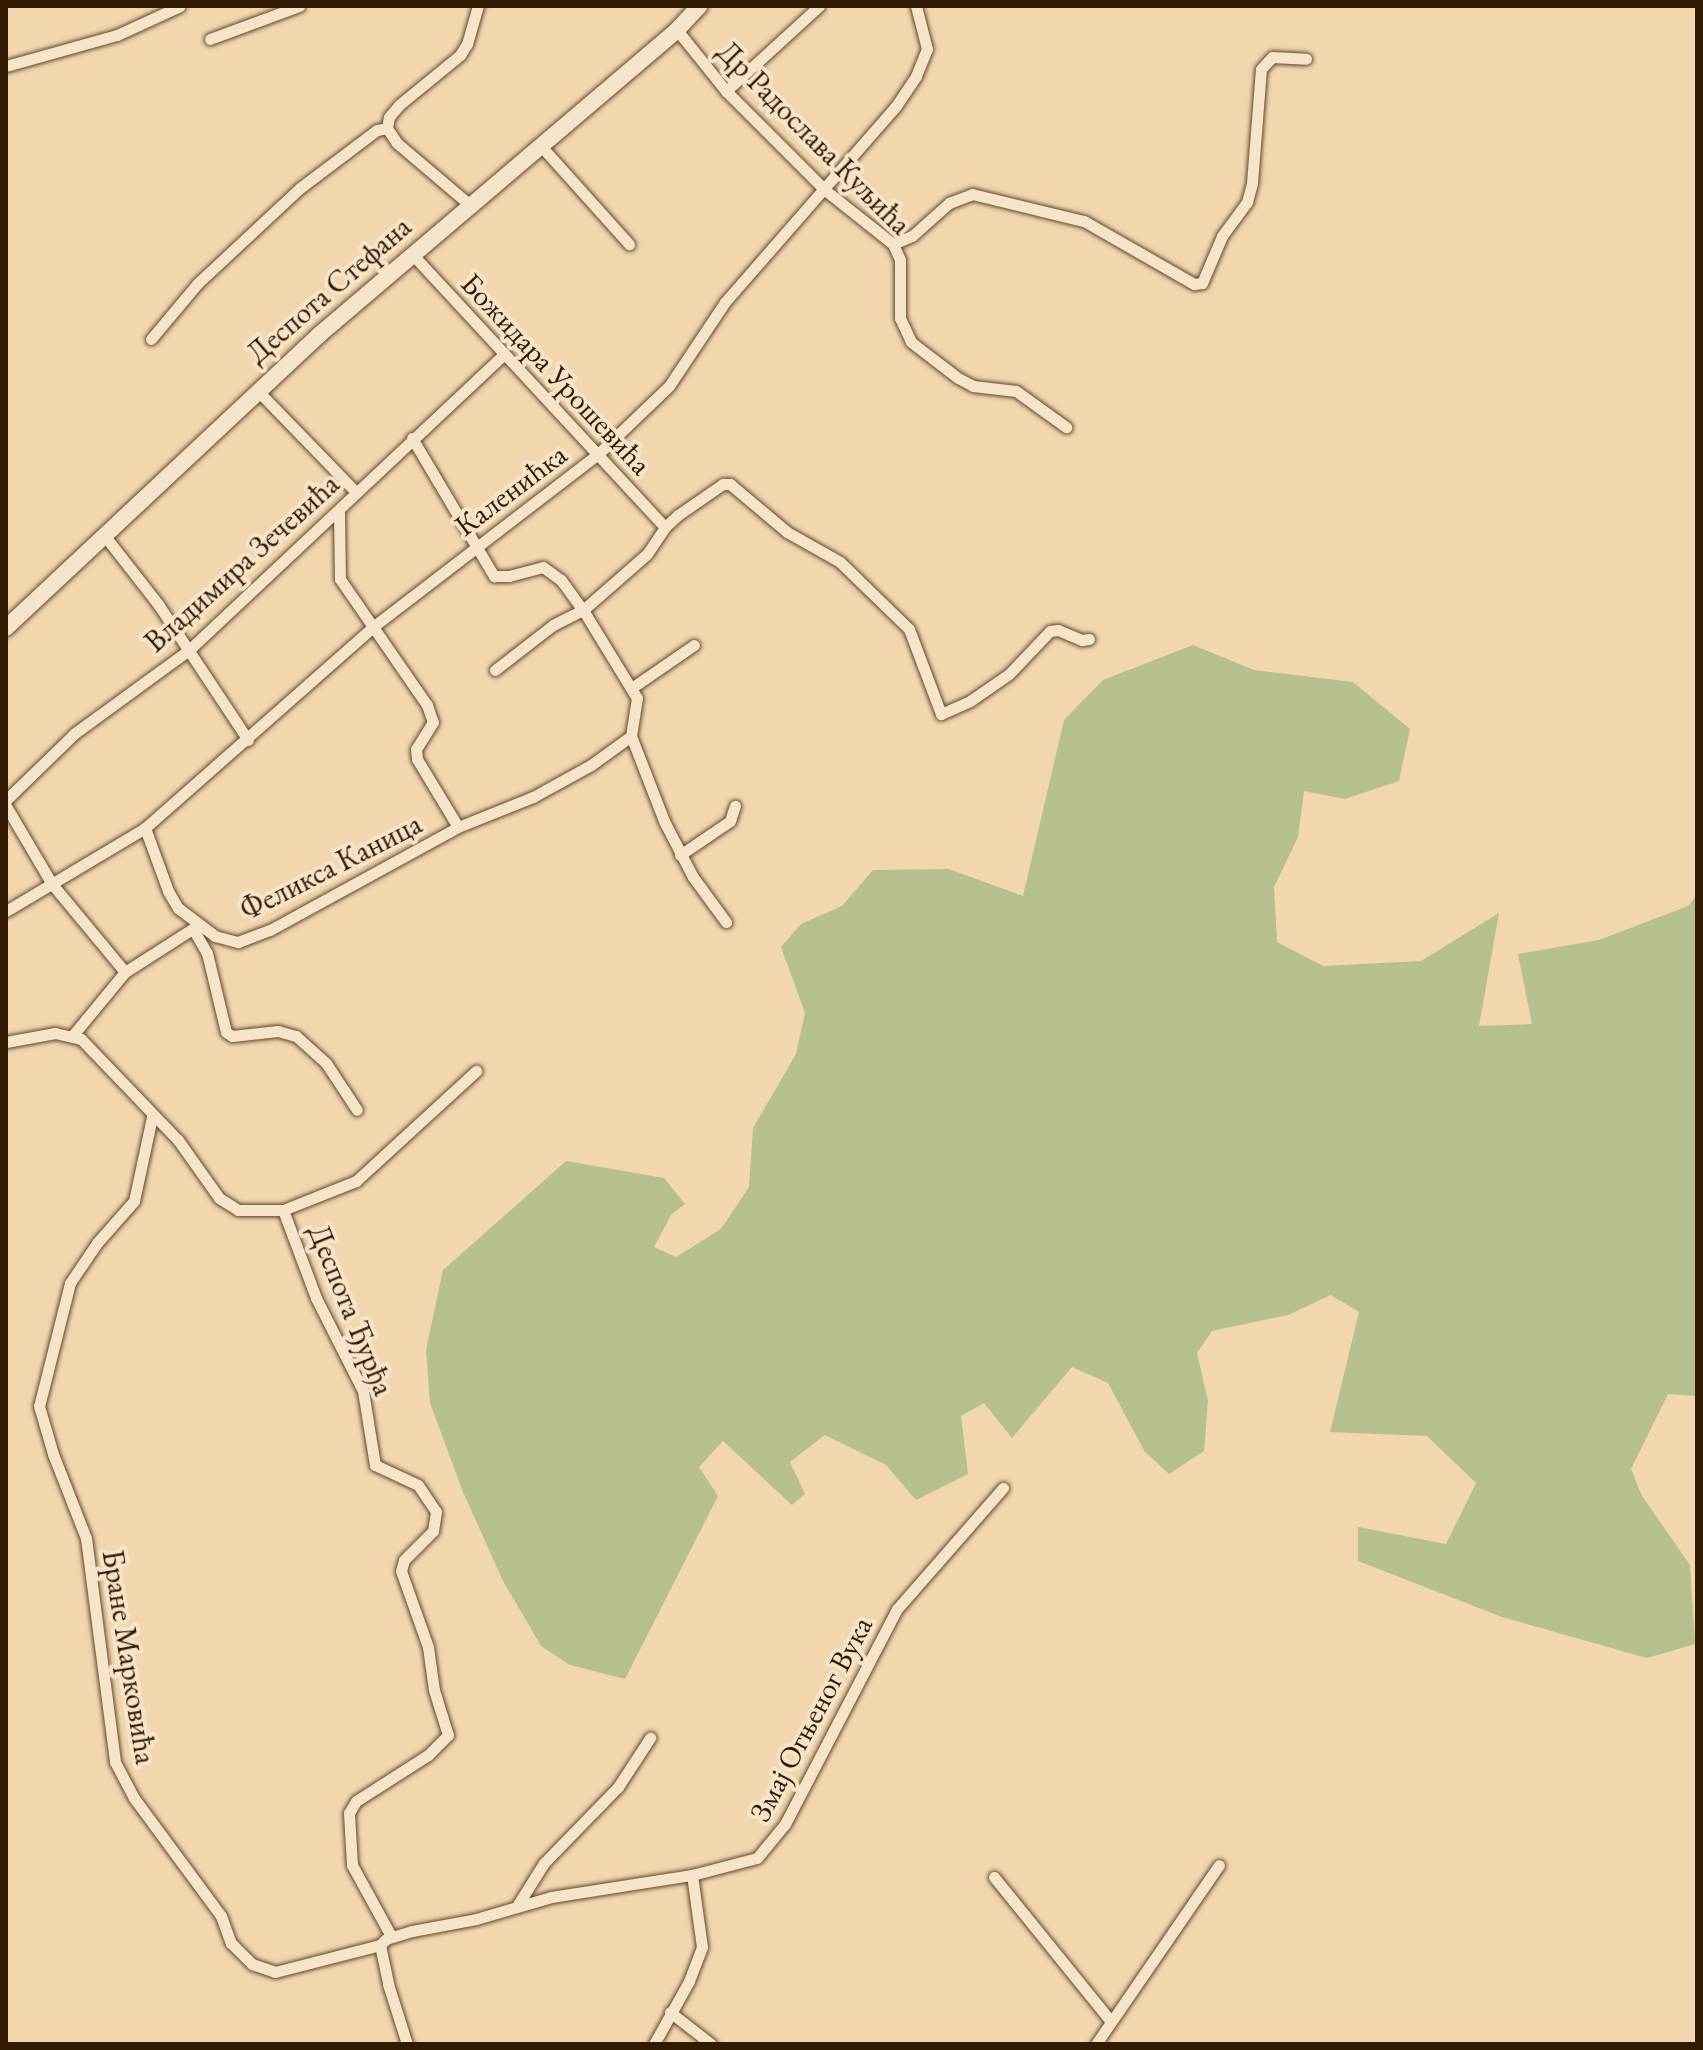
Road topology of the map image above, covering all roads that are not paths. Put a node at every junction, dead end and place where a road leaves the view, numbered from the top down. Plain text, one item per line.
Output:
1 (180, 6) edge
2 (299, 6) edge
3 (478, 6) edge
4 (699, 6) edge
5 (819, 6) edge
6 (916, 6) edge
7 (677, 30) junction
8 (210, 39) dead end
9 (1306, 59) dead end
10 (6, 66) edge
11 (726, 91) junction
12 (387, 128) junction
13 (541, 146) junction
14 (825, 190) junction
15 (470, 205) junction
16 (629, 244) dead end
17 (893, 244) junction
18 (412, 254) junction
19 (151, 339) dead end
20 (504, 354) junction
21 (258, 391) junction
22 (1066, 427) dead end
23 (412, 438) junction
24 (598, 454) junction
25 (356, 492) junction
26 (339, 511) junction
27 (665, 527) junction
28 (104, 535) junction
29 (474, 548) junction
30 (583, 610) junction
31 (374, 626) junction
32 (6, 628) edge
33 (1089, 639) dead end
34 (694, 645) dead end
35 (190, 649) junction
36 (495, 670) dead end
37 (633, 687) junction
38 (631, 736) junction
39 (248, 740) junction
40 (6, 800) edge
41 (6, 806) edge
42 (735, 806) dead end
43 (458, 827) junction
44 (145, 828) junction
45 (680, 855) junction
46 (52, 884) junction
47 (6, 911) edge
48 (726, 922) dead end
49 (195, 928) junction
50 (125, 972) junction
51 (73, 1035) junction
52 (6, 1042) edge
53 (476, 1071) dead end
54 (357, 1110) dead end
55 (152, 1117) junction
56 (283, 1210) junction
57 (1003, 1488) dead end
58 (650, 1738) dead end
59 (1219, 1865) dead end
60 (692, 1875) junction
61 (994, 1877) dead end
62 (517, 1906) junction
63 (391, 1936) junction
64 (380, 1945) junction
65 (670, 2012) junction
66 (1110, 2020) junction
67 (407, 2044) edge
68 (654, 2044) edge
69 (711, 2044) edge
70 (1096, 2044) edge

1 - 10 street
2 - 8 street
3 - 12 street
4 - 7 main road, Деспота Стефана
5 - 11 street
6 - 14 street, Каленићка
7 - 11 street, Др Радослава Куљића
7 - 13 main road, Деспота Стефана
9 - 17 street
11 - 14 street, Др Радослава Куљића
12 - 15 street
12 - 19 street
13 - 15 main road, Деспота Стефана
13 - 16 street
14 - 17 street, Др Радослава Куљића
14 - 24 street, Каленићка
15 - 18 main road, Деспота Стефана
17 - 22 street, Др Радослава Куљића
18 - 20 street, Божидара Урошевића
18 - 21 main road, Деспота Стефана
20 - 23 street, Владимира Зечевића
20 - 24 street, Божидара Урошевића
21 - 25 street
21 - 28 main road, Деспота Стефана
23 - 25 street, Владимира Зечевића
23 - 29 street
24 - 27 street, Божидара Урошевића
24 - 29 street, Каленићка
25 - 26 street, Владимира Зечевића
26 - 31 street
26 - 35 street, Владимира Зечевића
27 - 30 street
27 - 33 street
28 - 32 main road, Деспота Стефана
28 - 35 street
29 - 30 street
29 - 31 street, Каленићка
30 - 36 street
30 - 37 street
31 - 39 street, Каленићка
31 - 43 street
34 - 37 street
35 - 39 street
35 - 40 street, Владимира Зечевића
37 - 38 street
38 - 43 street, Феликса Каница
38 - 45 street
39 - 44 street, Каленићка
41 - 46 street
42 - 45 street
43 - 49 street, Феликса Каница
44 - 46 street, Каленићка
44 - 49 street
45 - 48 street
46 - 47 street, Каленићка
46 - 50 street
49 - 50 street
49 - 54 street
50 - 51 street
51 - 52 street
51 - 55 street
53 - 56 street
55 - 56 street
55 - 64 street, Бране Марковића
56 - 63 street, Деспота Ђурђа
57 - 60 street, Змај Огњеног Вука
58 - 62 street
59 - 66 street
60 - 62 street, Змај Огњеног Вука
60 - 65 street
61 - 66 street
62 - 63 street, Змај Огњеног Вука
63 - 64 street, Змај Огњеног Вука
64 - 67 street
65 - 68 street
65 - 69 street
66 - 70 street

